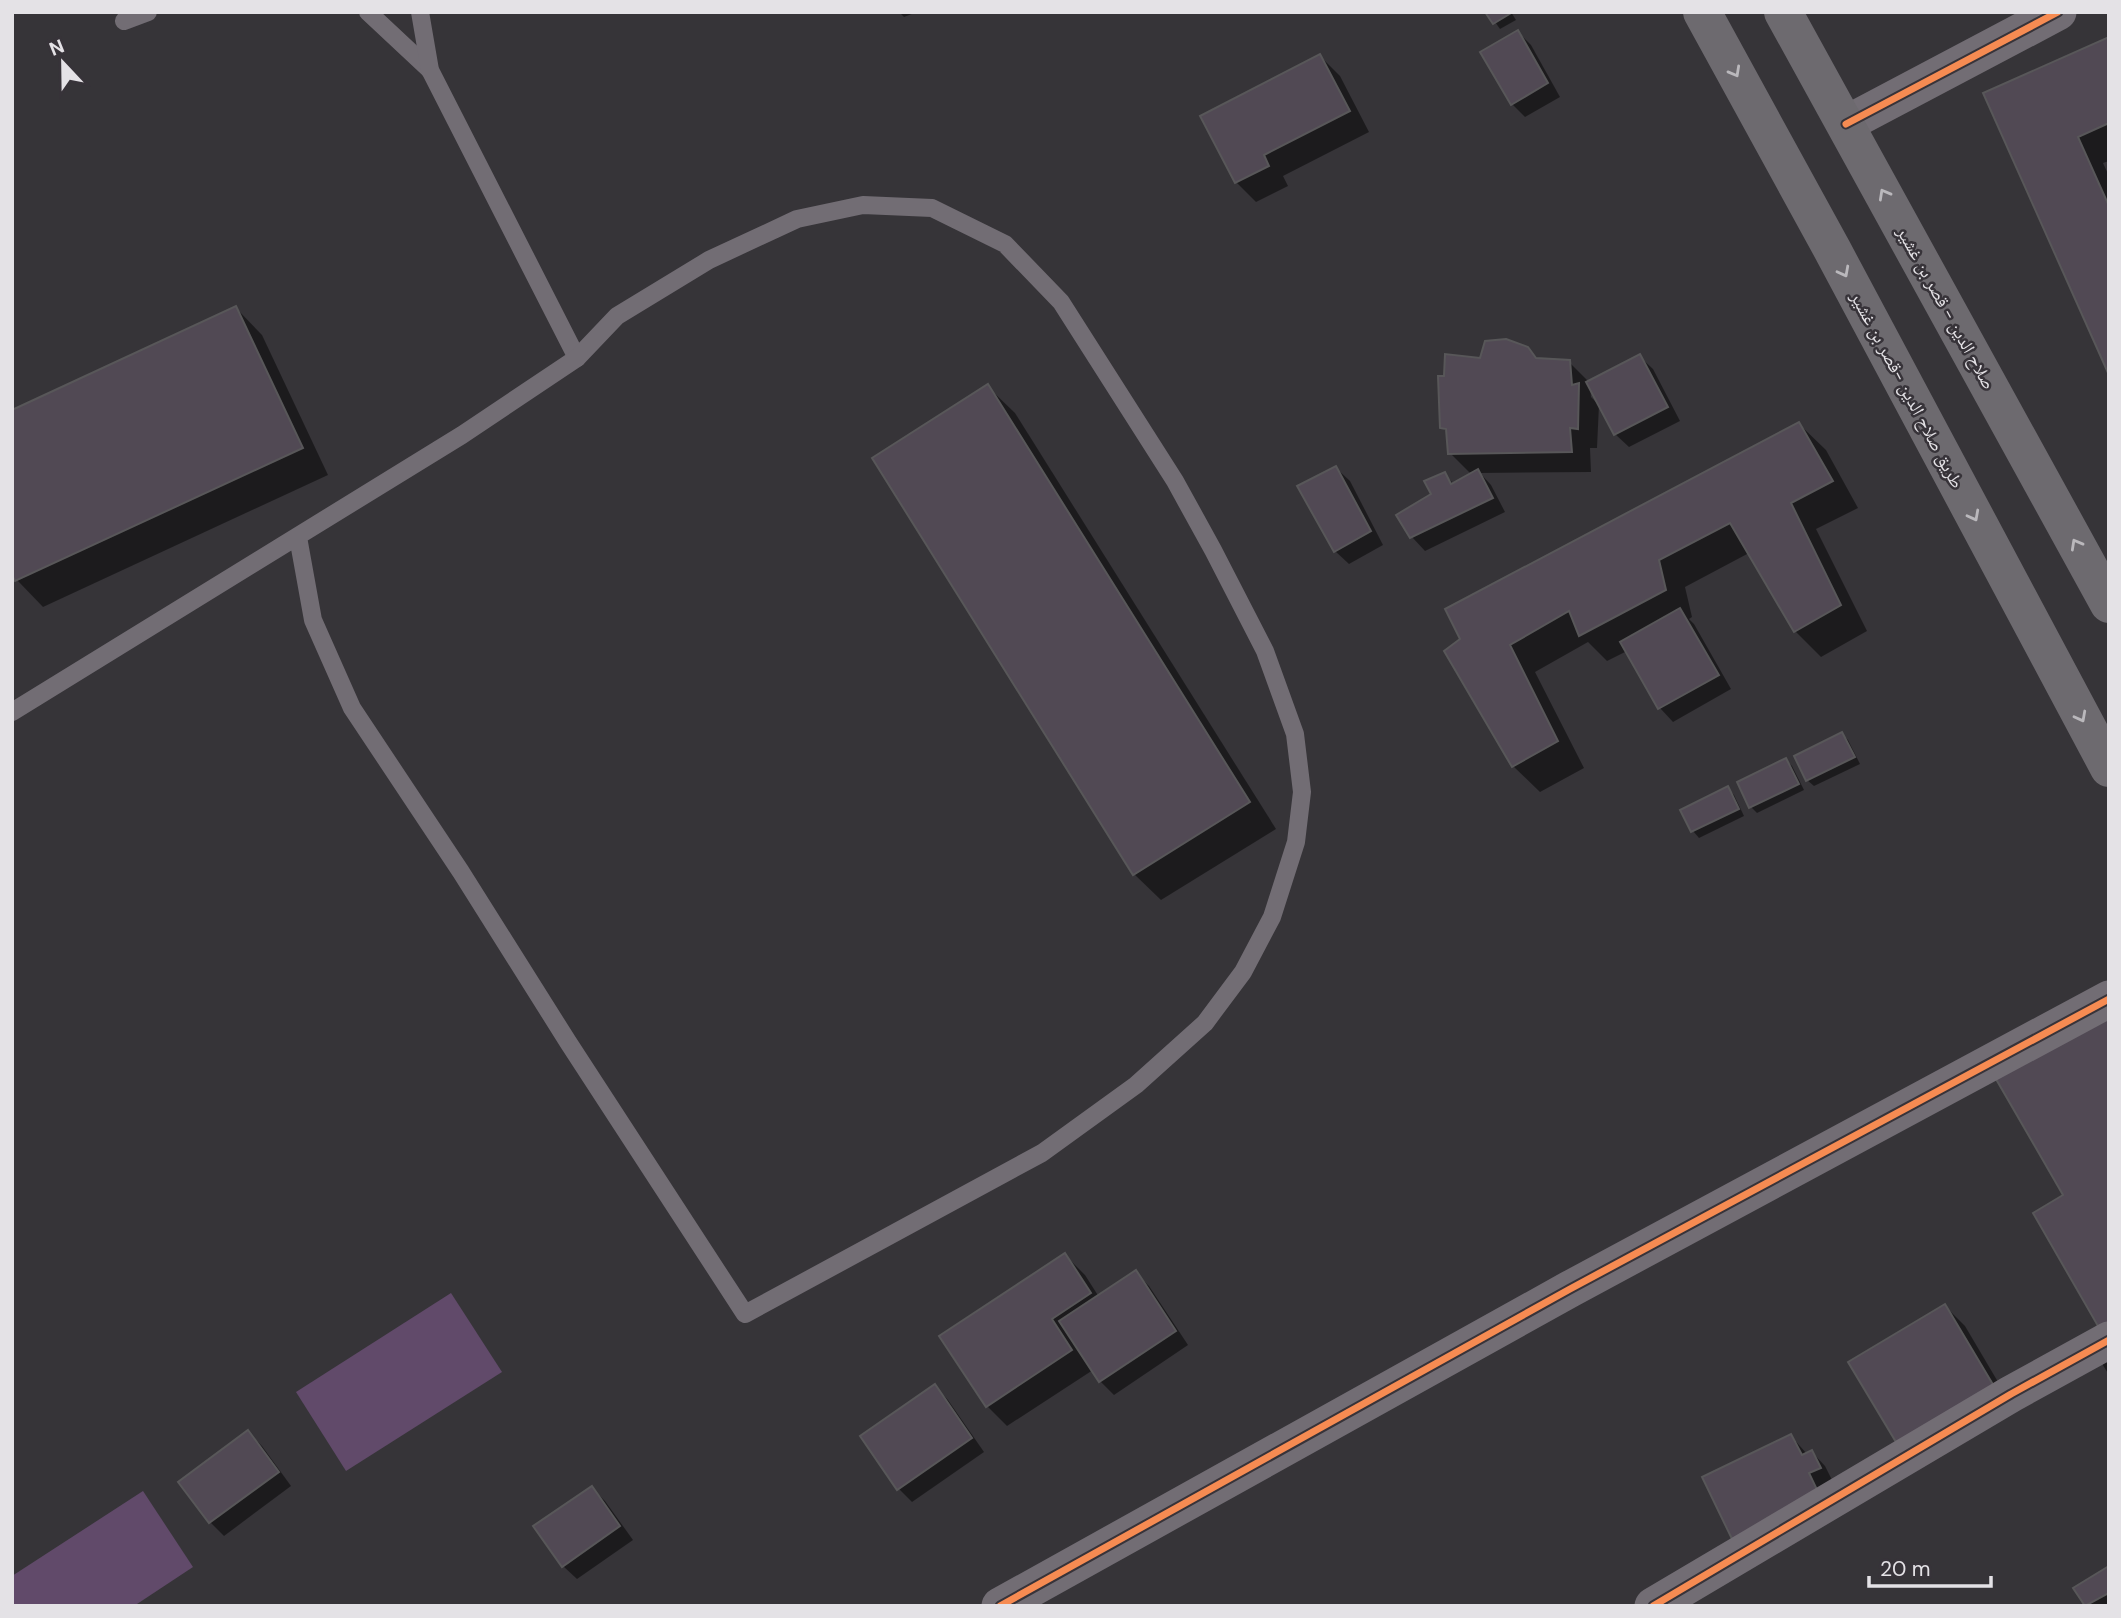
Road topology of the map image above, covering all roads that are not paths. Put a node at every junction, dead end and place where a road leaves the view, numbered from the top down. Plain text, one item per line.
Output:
1 (148, 12) edge
2 (368, 12) edge
3 (420, 12) edge
4 (1703, 12) edge
5 (1783, 12) edge
6 (2058, 12) edge
7 (124, 22) dead end
8 (430, 70) junction
9 (1846, 124) junction
10 (577, 358) junction
11 (298, 537) junction
12 (2109, 604) edge
13 (12, 712) edge
14 (2109, 768) edge
15 (2109, 999) edge
16 (2109, 1340) edge
17 (1000, 1606) edge
18 (1653, 1606) edge

1 - 7 lane
2 - 8 lane
3 - 8 lane
4 -> 14 highway, طريق صلاح الدين -قصر بن غشير
5 - 9 highway, صلاح الدين - قصر بن غشير
6 - 9 street
8 - 10 lane
12 -> 9 highway, صلاح الدين - قصر بن غشير
10 - 11 lane
10 - 11 lane
11 - 13 lane
15 - 17 street
16 - 18 street

